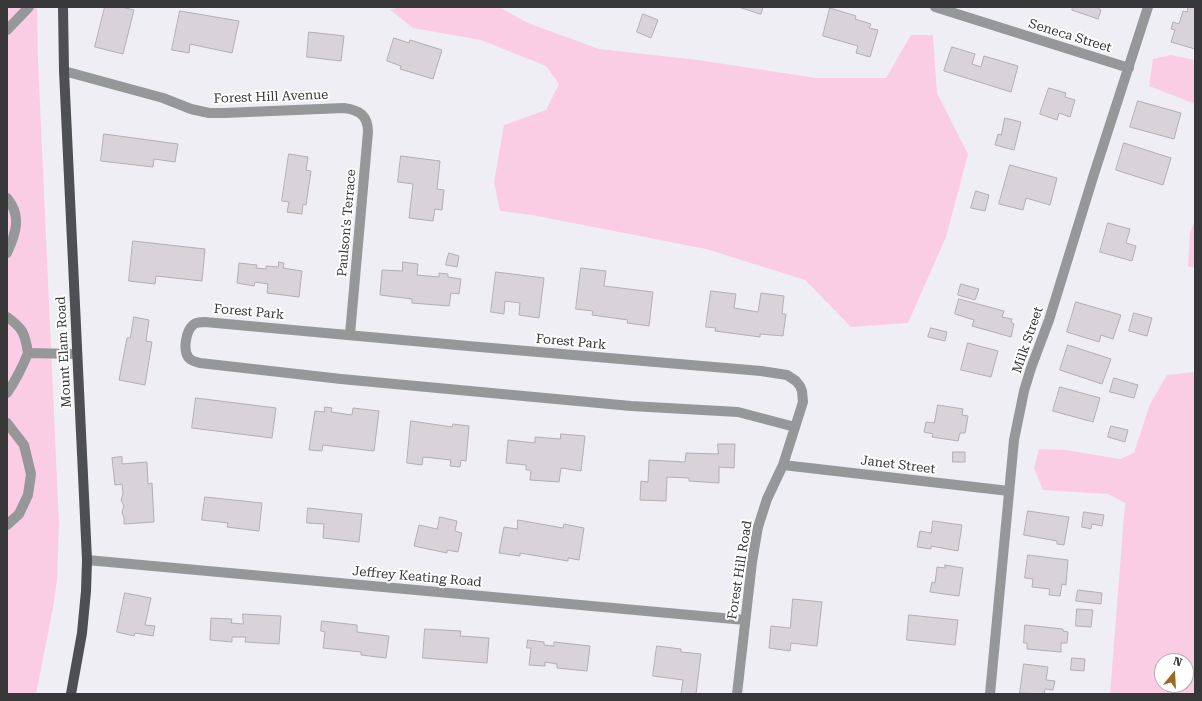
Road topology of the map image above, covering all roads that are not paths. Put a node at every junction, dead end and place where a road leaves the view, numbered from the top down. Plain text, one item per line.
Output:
1 (29, 7) edge
2 (63, 7) edge
3 (935, 7) edge
4 (1148, 7) edge
5 (7, 30) edge
6 (1129, 68) junction
7 (64, 71) junction
8 (362, 115) joint
9 (7, 198) edge
10 (7, 253) edge
11 (7, 317) edge
12 (350, 334) junction
13 (28, 353) junction
14 (77, 354) junction
15 (800, 386) joint
16 (7, 393) edge
17 (7, 423) edge
18 (796, 427) junction
19 (783, 465) junction
20 (1009, 491) junction
21 (7, 525) edge
22 (87, 560) junction
23 (745, 620) junction
24 (71, 694) edge
25 (737, 694) edge
26 (990, 694) edge

1 - 5 street
2 - 7 main road, Mount Elam Road
3 - 6 street, Seneca Street
4 - 6 street, Milk Street
6 - 20 street, Milk Street
7 - 8 street, Forest Hill Avenue
7 - 14 main road, Mount Elam Road
8 - 12 street, Paulson's Terrace
9 - 10 street
11 - 13 street
12 - 15 street, Forest Park
12 - 18 street, Forest Park
13 - 14 street
13 - 16 street
14 - 22 main road, Mount Elam Road
15 - 18 street, Forest Hill Road
17 - 21 street
18 - 19 street, Forest Hill Road
19 - 20 street, Janet Street
19 - 23 street, Forest Hill Road
20 - 26 street, Milk Street
22 - 23 street, Jeffrey Keating Road
22 - 24 main road, Mount Elam Road
23 - 25 street, Forest Hill Road

